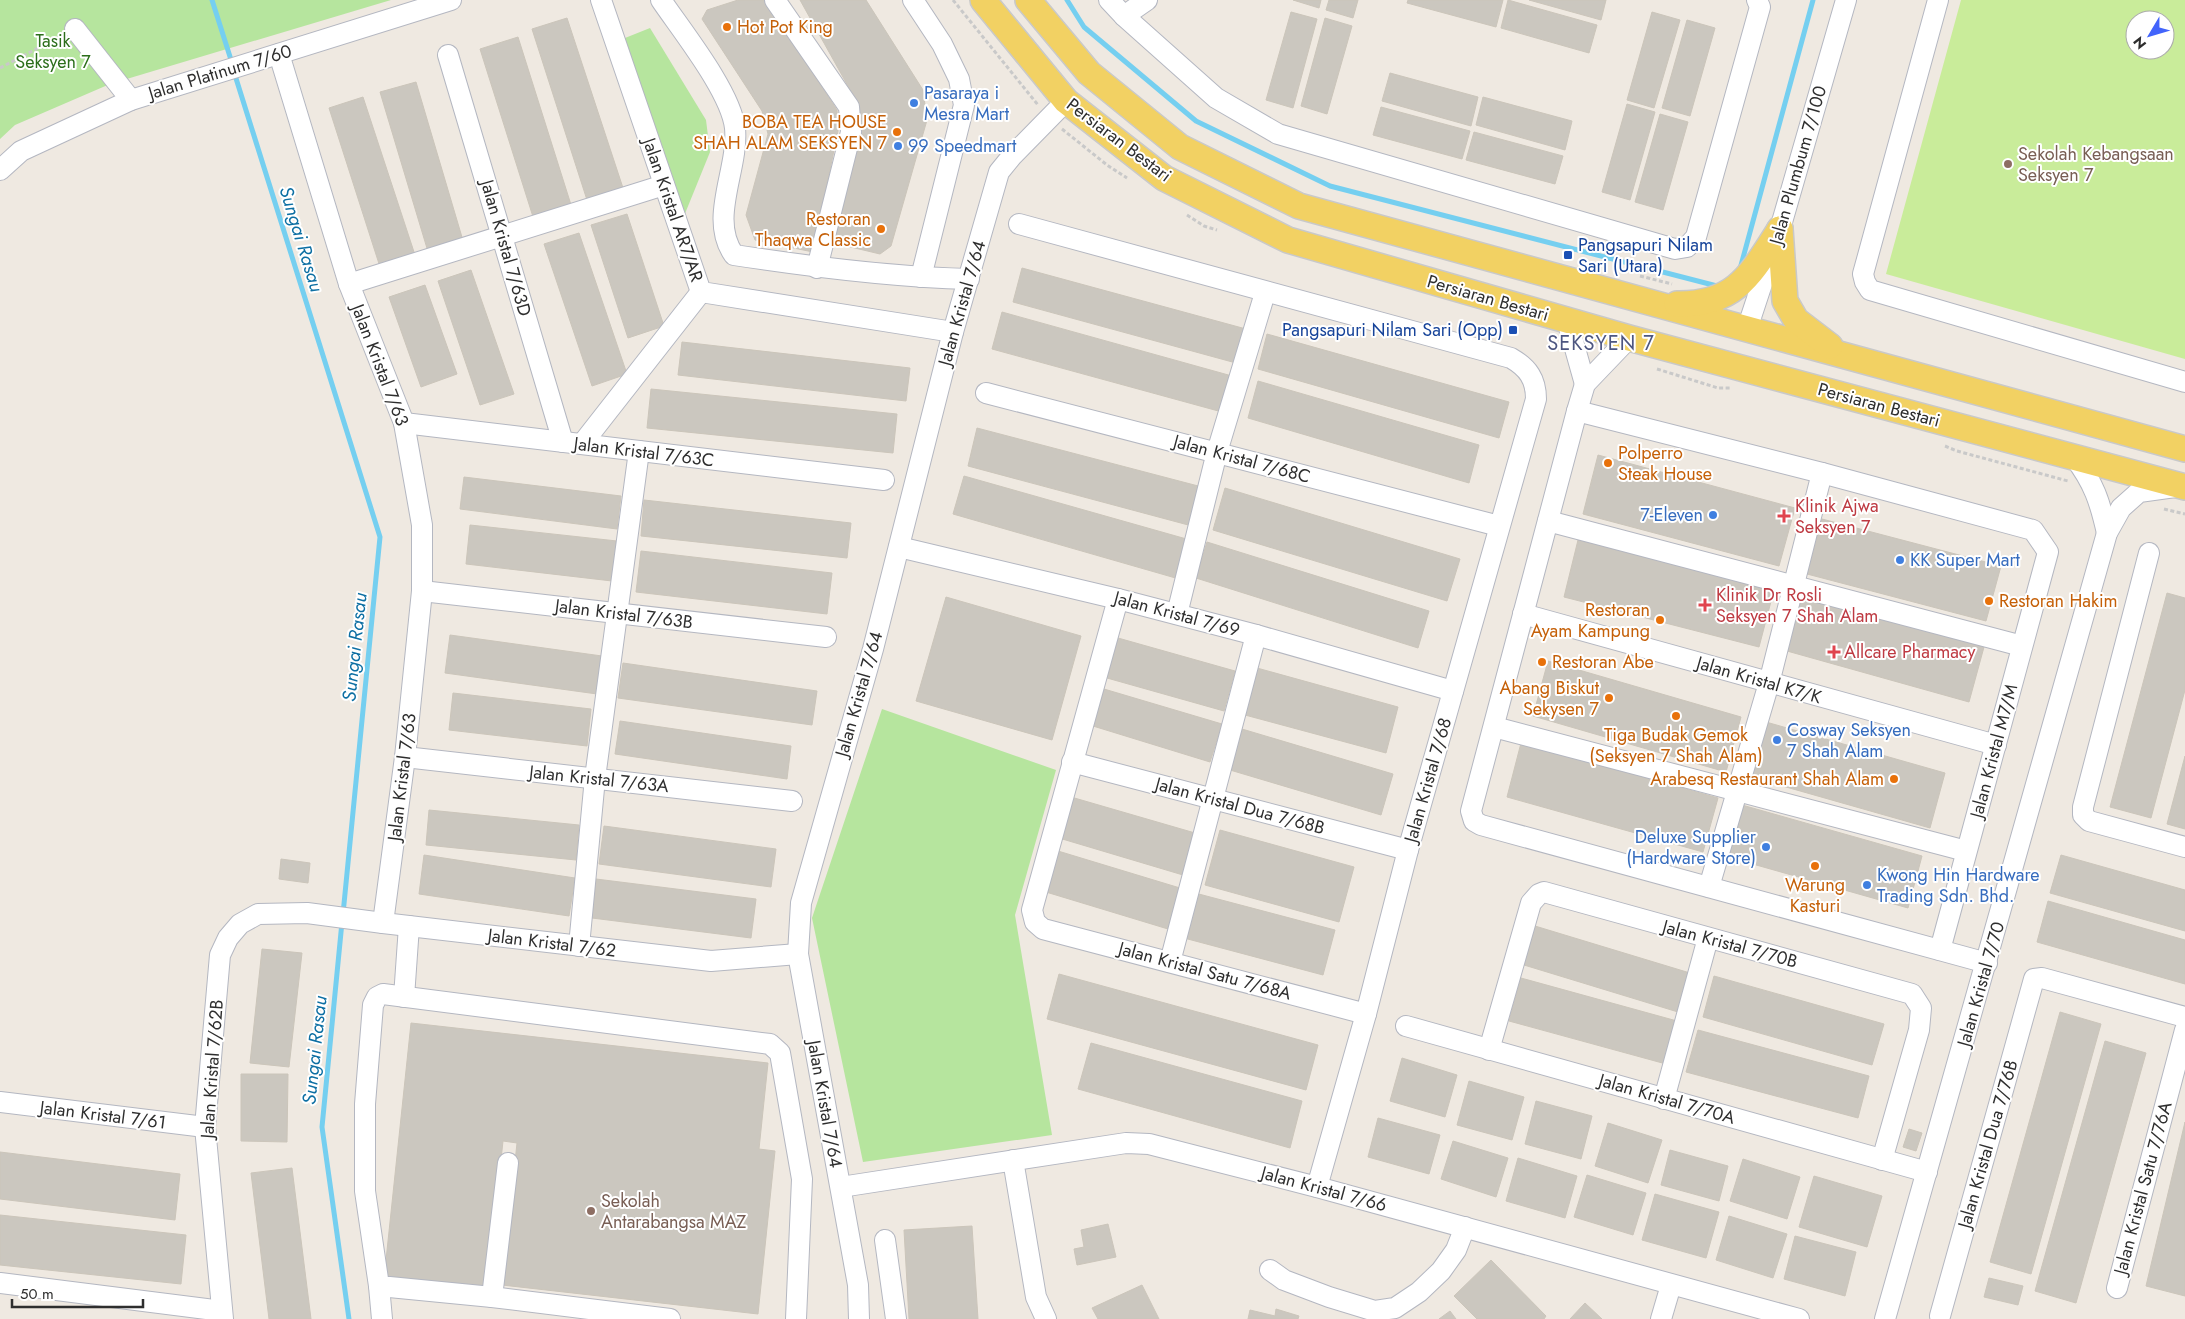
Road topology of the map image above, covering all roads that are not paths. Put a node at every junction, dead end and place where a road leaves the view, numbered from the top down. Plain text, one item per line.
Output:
1 (451, 0) edge
2 (601, 0) edge
3 (662, 0) edge
4 (776, 0) edge
5 (913, 0) edge
6 (983, 0) edge
7 (1028, 0) edge
8 (1109, 0) edge
9 (1147, 0) edge
10 (1758, 0) edge
11 (1846, 0) edge
12 (1938, 0) edge
13 (1124, 16) junction
14 (75, 29) road end
15 (279, 54) junction
16 (448, 55) dead end
17 (131, 100) junction
18 (1066, 101) junction
19 (0, 170) edge
20 (664, 185) junction
21 (1019, 224) dead end
22 (1780, 229) junction
23 (503, 236) junction
24 (817, 268) junction
25 (921, 278) junction
26 (969, 279) junction
27 (349, 284) junction
28 (701, 292) junction
29 (1265, 293) junction
30 (1653, 304) junction
31 (1566, 320) junction
32 (1747, 329) junction
33 (953, 332) junction
34 (1629, 338) junction
35 (1851, 358) junction
36 (2185, 382) edge
37 (1585, 384) junction
38 (986, 393) dead end
39 (1576, 411) junction
40 (404, 423) junction
41 (1960, 426) junction
42 (572, 443) junction
43 (2185, 449) edge
44 (639, 451) junction
45 (1218, 452) junction
46 (2074, 456) junction
47 (1822, 473) junction
48 (884, 480) dead end
49 (2184, 486) edge
50 (1548, 521) junction
51 (1499, 526) junction
52 (2107, 533) junction
53 (899, 546) junction
54 (2149, 553) dead end
55 (1794, 585) junction
56 (422, 591) junction
57 (1118, 599) junction
58 (618, 613) junction
59 (1177, 614) junction
60 (1523, 614) junction
61 (1256, 635) junction
62 (826, 637) dead end
63 (2022, 646) junction
64 (1769, 683) junction
65 (1453, 691) junction
66 (1494, 727) junction
67 (1996, 745) junction
68 (405, 757) junction
69 (1072, 762) junction
70 (595, 778) junction
71 (1737, 792) junction
72 (1212, 799) junction
73 (792, 801) dead end
74 (2185, 847) edge
75 (1408, 850) junction
76 (1966, 851) junction
77 (1709, 887) junction
78 (307, 913) joint
79 (383, 923) junction
80 (409, 926) junction
81 (1708, 938) junction
82 (580, 946) junction
83 (1940, 950) junction
84 (798, 954) junction
85 (1170, 962) junction
86 (1987, 963) junction
87 (404, 997) junction
88 (1366, 1014) junction
89 (2185, 1017) edge
90 (1406, 1026) dead end
91 (2185, 1030) edge
92 (1490, 1050) junction
93 (1664, 1099) junction
94 (0, 1102) edge
95 (205, 1127) junction
96 (1013, 1160) junction
97 (1882, 1160) junction
98 (508, 1163) dead end
99 (1927, 1172) junction
100 (841, 1187) junction
101 (1317, 1187) junction
102 (1465, 1227) junction
103 (885, 1240) dead end
104 (1270, 1270) dead end
105 (0, 1282) edge
106 (1671, 1285) junction
107 (379, 1286) junction
108 (2117, 1288) dead end
109 (492, 1297) junction
110 (223, 1315) edge
111 (1940, 1316) dead end
112 (382, 1319) edge
113 (670, 1319) edge
114 (796, 1319) edge
115 (859, 1319) edge
116 (896, 1319) edge
117 (1046, 1319) edge
118 (1662, 1319) edge
119 (1799, 1319) edge
120 (1886, 1319) edge

1 - 15 street, Jalan Platinum 7/60
2 - 20 street, Jalan Kristal AR7/AR
3 - 24 street
4 - 24 street
5 - 25 street
6 - 18 main road, Persiaran Bestari
7 - 30 main road, Persiaran Bestari
8 - 13 street
9 - 13 street
10 - 13 street
11 - 22 street, Jalan Plumbum 7/100
12 - 36 street
14 - 17 street
15 - 17 street, Jalan Platinum 7/60
15 - 27 street, Jalan Kristal 7/63
16 - 23 street, Jalan Kristal 7/63D
17 - 19 street, Jalan Platinum 7/60
18 - 26 street, Jalan Kristal 7/64
18 - 31 main road, Persiaran Bestari
20 - 23 street
20 - 28 street, Jalan Kristal AR7/AR
21 - 29 street
22 - 30 main road
22 - 32 street, Jalan Plumbum 7/100
22 - 35 main road
23 - 27 street
23 - 42 street, Jalan Kristal 7/63D
24 - 25 street
25 - 26 street
26 - 33 street, Jalan Kristal 7/64
27 - 40 street, Jalan Kristal 7/63
28 - 33 street, Jalan Kristal AR7/AR
28 - 42 street
29 - 45 street
29 - 51 street, Jalan Kristal 7/68
30 - 32 main road, Persiaran Bestari
31 - 34 main road, Persiaran Bestari
31 - 37 street
32 - 35 main road, Persiaran Bestari
32 - 41 main road
33 - 53 street, Jalan Kristal 7/64
34 - 37 street
34 - 41 main road, Persiaran Bestari
35 - 43 main road, Persiaran Bestari
37 - 39 street
38 - 45 street, Jalan Kristal 7/68C
39 - 47 street
39 - 50 street
40 - 42 street, Jalan Kristal 7/63C
40 - 56 street, Jalan Kristal 7/63
41 - 46 main road, Persiaran Bestari
42 - 44 street, Jalan Kristal 7/63C
44 - 48 street, Jalan Kristal 7/63C
44 - 58 street
45 - 51 street, Jalan Kristal 7/68C
45 - 59 street
46 - 49 main road, Persiaran Bestari
46 - 52 street
47 - 55 street
47 - 63 street, Jalan Kristal M7/M
49 - 52 street
50 - 55 street
50 - 60 street
51 - 65 street, Jalan Kristal 7/68
52 - 86 street, Jalan Kristal 7/70
53 - 57 street, Jalan Kristal 7/69
53 - 84 street, Jalan Kristal 7/64
54 - 74 street
55 - 63 street
55 - 64 street
56 - 58 street, Jalan Kristal 7/63B
56 - 68 street, Jalan Kristal 7/63
57 - 59 street, Jalan Kristal 7/69
57 - 69 street
58 - 62 street, Jalan Kristal 7/63B
58 - 70 street
59 - 61 street, Jalan Kristal 7/69
60 - 64 street, Jalan Kristal K7/K
60 - 66 street
61 - 65 street, Jalan Kristal 7/69
61 - 72 street
63 - 67 street, Jalan Kristal M7/M
64 - 67 street, Jalan Kristal K7/K
64 - 71 street
65 - 75 street, Jalan Kristal 7/68
66 - 71 street
66 - 77 street
67 - 76 street, Jalan Kristal M7/M
68 - 70 street, Jalan Kristal 7/63A
68 - 79 street, Jalan Kristal 7/63
69 - 72 street, Jalan Kristal Dua 7/68B
69 - 85 street, Jalan Kristal Satu 7/68A
70 - 73 street, Jalan Kristal 7/63A
70 - 82 street
71 - 76 street
71 - 77 street
72 - 75 street, Jalan Kristal Dua 7/68B
72 - 85 street
75 - 88 street, Jalan Kristal 7/68
76 - 83 street, Jalan Kristal M7/M
77 - 83 street
78 - 79 street, Jalan Kristal 7/62
78 - 95 street, Jalan Kristal 7/62B
79 - 80 street, Jalan Kristal 7/62
80 - 82 street, Jalan Kristal 7/62
80 - 87 street
81 - 92 street, Jalan Kristal 7/70B
81 - 93 street
81 - 97 street, Jalan Kristal 7/70B
82 - 84 street, Jalan Kristal 7/62
83 - 86 street
84 - 100 street, Jalan Kristal 7/64
85 - 88 street, Jalan Kristal Satu 7/68A
86 - 99 street, Jalan Kristal 7/70
87 - 107 street
87 - 114 street
88 - 101 street, Jalan Kristal 7/68
89 - 111 street, Jalan Kristal Dua 7/76B
90 - 92 street, Jalan Kristal 7/70A
91 - 108 street, Jalan Kristal Satu 7/76A
92 - 93 street, Jalan Kristal 7/70A
93 - 97 street, Jalan Kristal 7/70A
94 - 95 street, Jalan Kristal 7/61
95 - 110 street, Jalan Kristal 7/62B
96 - 100 street, Jalan Kristal 7/66
96 - 101 street, Jalan Kristal 7/66
96 - 117 street
97 - 99 street, Jalan Kristal 7/70A
98 - 109 street
99 - 120 street, Jalan Kristal 7/70
100 - 115 street, Jalan Kristal 7/64
101 - 102 street, Jalan Kristal 7/66
102 - 104 street
102 - 106 street, Jalan Kristal 7/66
103 - 116 street
105 - 110 street
106 - 118 street
106 - 119 street, Jalan Kristal 7/66
107 - 109 street
107 - 112 street
109 - 113 street

